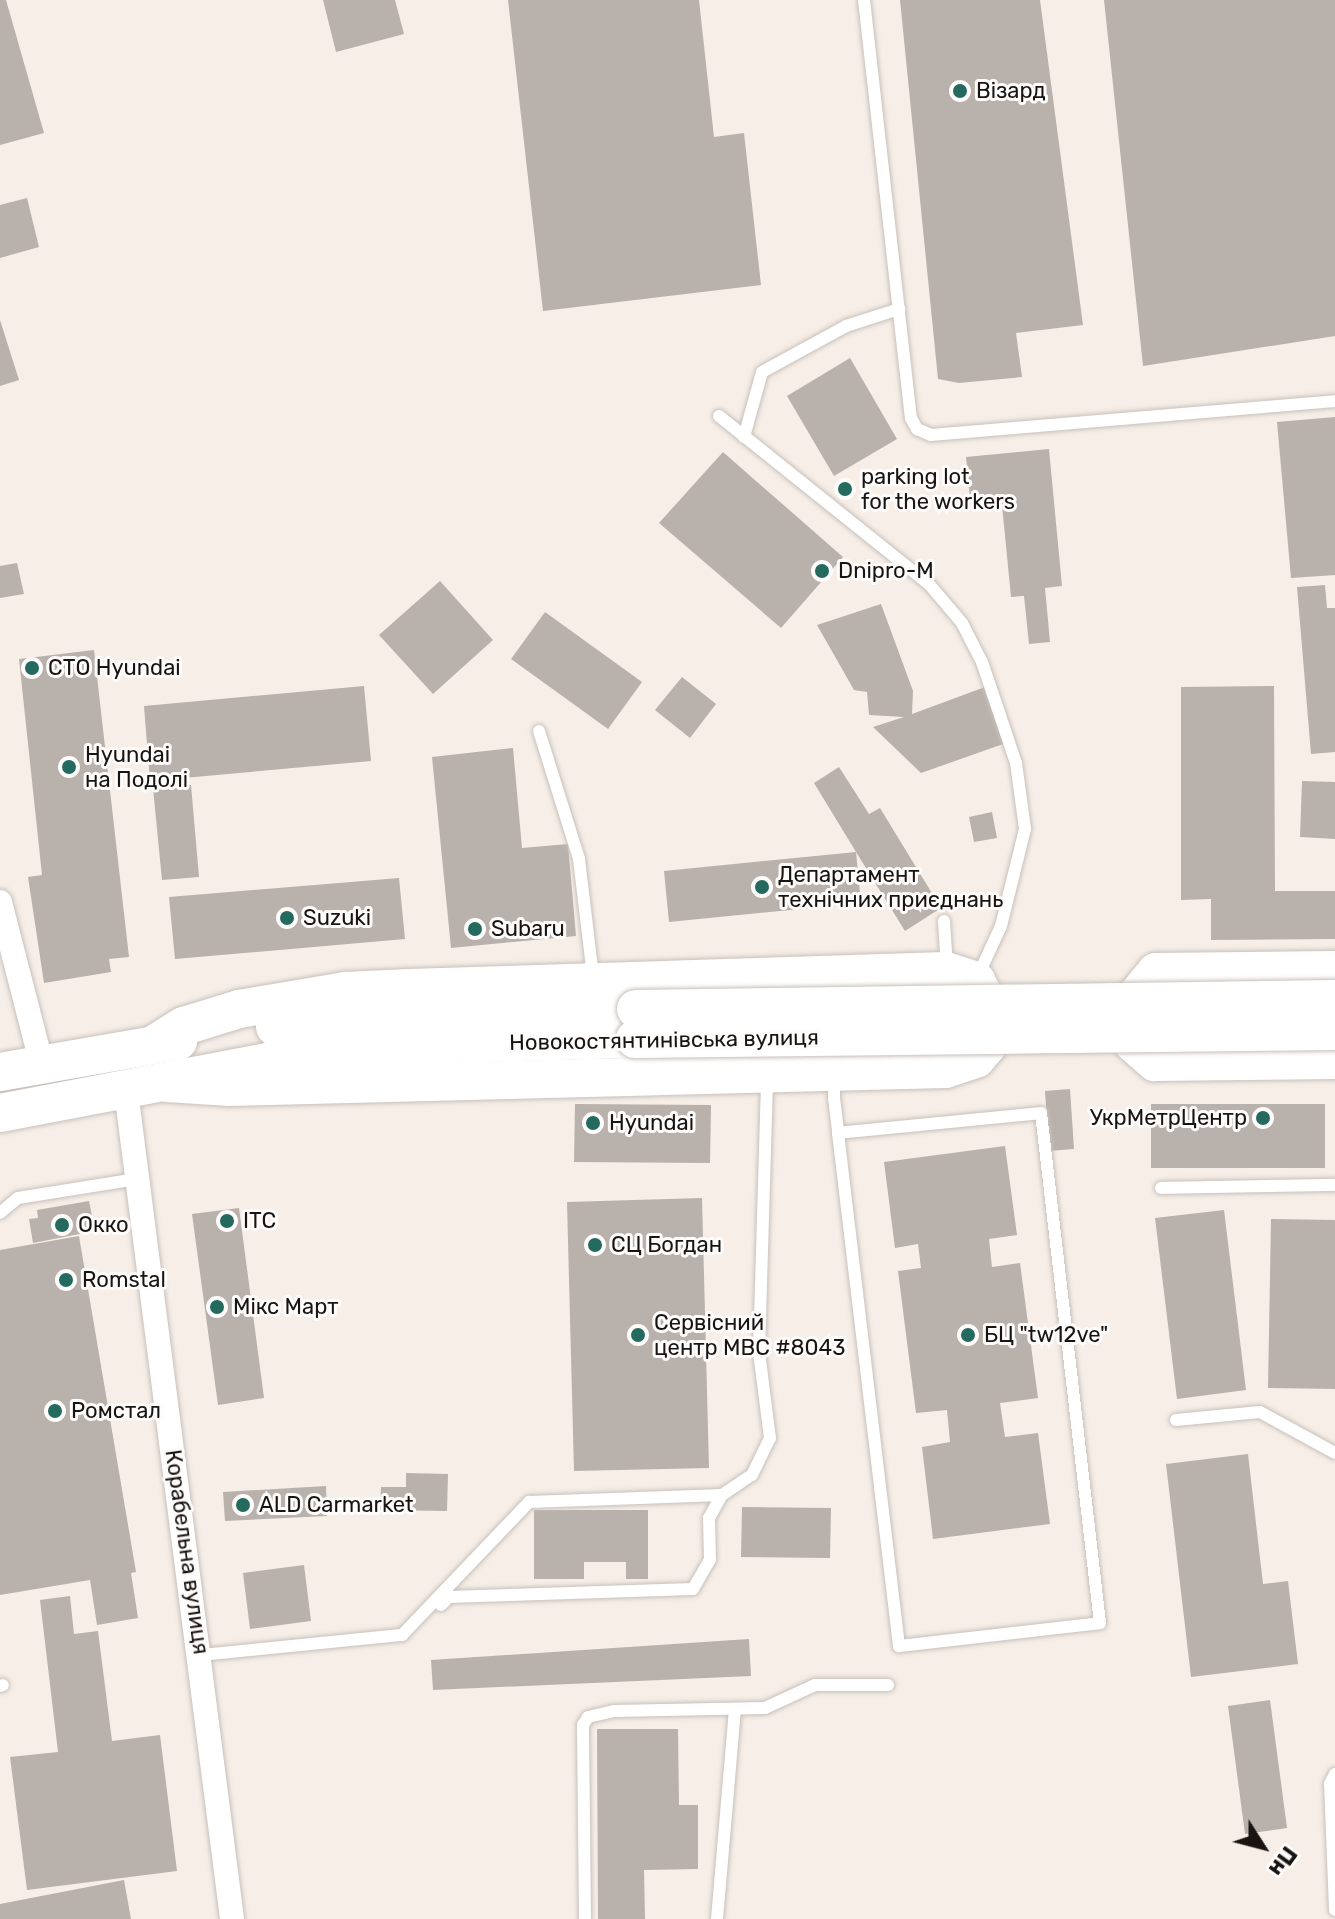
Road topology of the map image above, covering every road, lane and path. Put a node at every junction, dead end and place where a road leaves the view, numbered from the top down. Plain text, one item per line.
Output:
1 (864, 0) edge
2 (899, 309) junction
3 (1335, 401) edge
4 (719, 416) dead end
5 (744, 437) junction
6 (539, 731) dead end
7 (0, 902) edge
8 (944, 921) dead end
9 (1335, 970) edge
10 (961, 976) junction
11 (594, 984) junction
12 (1335, 999) edge
13 (636, 1024) junction
14 (1335, 1031) edge
15 (153, 1045) junction
16 (1335, 1060) edge
17 (42, 1065) junction
18 (834, 1071) junction
19 (0, 1072) edge
20 (767, 1072) junction
21 (167, 1083) junction
22 (126, 1091) junction
23 (0, 1113) edge
24 (838, 1133) junction
25 (136, 1179) junction
26 (1335, 1185) edge
27 (1161, 1188) dead end
28 (0, 1213) edge
29 (1176, 1420) dead end
30 (1335, 1453) edge
31 (722, 1495) junction
32 (402, 1635) junction
33 (201, 1655) junction
34 (888, 1685) dead end
35 (735, 1710) junction
36 (1335, 1774) edge
37 (1335, 1910) edge
38 (232, 1919) edge
39 (585, 1919) edge
40 (717, 1919) edge

1 - 2 lane
2 - 3 lane
2 - 5 lane
4 - 5 lane
5 - 10 lane
6 - 11 lane
7 - 17 street
8 - 10 lane
9 - 16 main road
10 - 11 main road
10 - 18 main road
11 - 15 main road
12 - 13 main road, Новокостянтинівська вулиця, bridge
13 - 14 main road, Новокостянтинівська вулиця, bridge
13 - 15 main road, Новокостянтинівська вулиця
13 - 21 main road, Новокостянтинівська вулиця
15 - 17 main road, Новокостянтинівська вулиця
17 - 19 main road, Новокостянтинівська вулиця
18 - 20 main road
18 - 24 lane
20 - 21 main road
20 - 31 lane
21 - 22 main road, Новокостянтинівська вулиця
22 - 23 main road, Новокостянтинівська вулиця
22 - 25 street, Корабельна вулиця
24 - 24 lane
25 - 28 lane
25 - 33 street, Корабельна вулиця
26 - 27 lane
29 - 30 lane
31 - 32 lane
31 - 32 lane
32 - 33 lane
33 - 38 street, Корабельна вулиця
34 - 35 lane
35 - 39 lane
35 - 40 lane
36 - 37 lane

